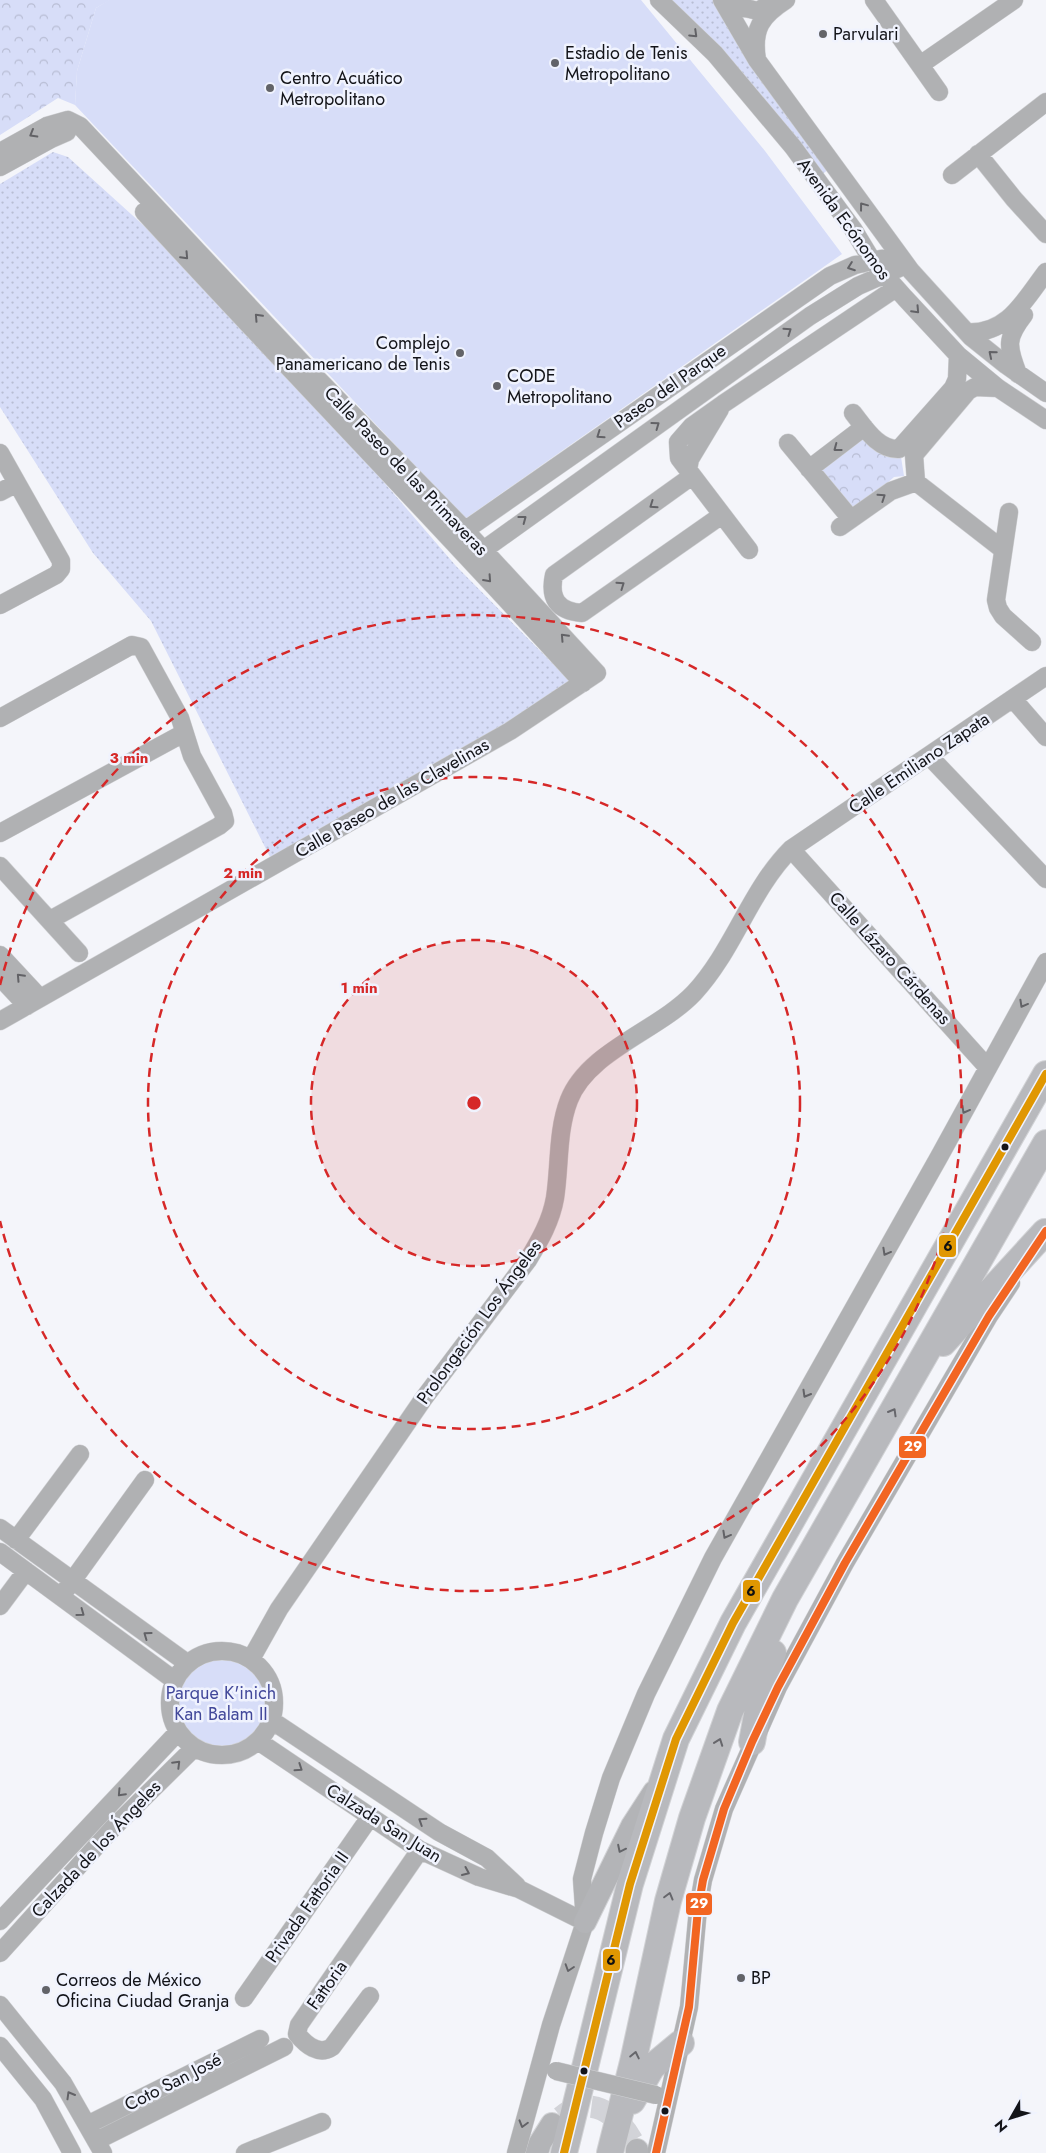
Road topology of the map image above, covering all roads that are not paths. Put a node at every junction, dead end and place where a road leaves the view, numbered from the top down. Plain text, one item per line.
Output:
1 (659, 0) edge
2 (722, 0) edge
3 (726, 0) edge
4 (776, 0) edge
5 (786, 0) edge
6 (874, 0) edge
7 (990, 0) edge
8 (1014, 0) edge
9 (760, 14) junction
10 (988, 18) junction
11 (757, 60) junction
12 (920, 65) junction
13 (939, 92) dead end
14 (1046, 102) edge
15 (68, 126) junction
16 (0, 152) edge
17 (978, 154) junction
18 (0, 167) edge
19 (952, 175) dead end
20 (1046, 234) edge
21 (902, 260) junction
22 (1046, 272) edge
23 (884, 275) junction
24 (1046, 287) edge
25 (967, 332) junction
26 (958, 355) junction
27 (1018, 374) junction
28 (998, 388) junction
29 (663, 391) junction
30 (1046, 393) edge
31 (677, 409) junction
32 (852, 413) dead end
33 (1046, 420) edge
34 (864, 428) junction
35 (788, 443) dead end
36 (906, 452) junction
37 (0, 453) edge
38 (809, 469) junction
39 (690, 473) junction
40 (916, 482) junction
41 (17, 483) junction
42 (0, 492) edge
43 (1009, 512) dead end
44 (722, 515) junction
45 (459, 535) junction
46 (1002, 549) junction
47 (750, 550) dead end
48 (477, 555) junction
49 (0, 605) edge
50 (1032, 642) dead end
51 (597, 672) joint
52 (1046, 676) edge
53 (583, 683) junction
54 (1013, 699) junction
55 (0, 718) edge
56 (184, 733) junction
57 (1046, 736) edge
58 (929, 756) junction
59 (0, 832) edge
60 (791, 848) junction
61 (0, 866) edge
62 (1046, 879) edge
63 (50, 920) junction
64 (79, 953) dead end
65 (0, 956) edge
66 (1046, 962) edge
67 (0, 977) edge
68 (33, 1002) junction
69 (0, 1021) edge
70 (988, 1068) junction
71 (1046, 1074) edge
72 (1046, 1143) edge
73 (1046, 1231) edge
74 (916, 1371) junction
75 (872, 1448) junction
76 (80, 1454) dead end
77 (145, 1480) dead end
78 (0, 1528) edge
79 (16, 1540) junction
80 (0, 1552) edge
81 (26, 1571) junction
82 (72, 1581) junction
83 (60, 1597) junction
84 (0, 1606) edge
85 (251, 1660) junction
86 (187, 1663) junction
87 (174, 1680) junction
88 (271, 1720) junction
89 (178, 1732) junction
90 (258, 1741) junction
91 (752, 1742) junction
92 (194, 1748) junction
93 (663, 1776) junction
94 (370, 1817) junction
95 (420, 1850) junction
96 (519, 1888) junction
97 (0, 1921) edge
98 (585, 1922) junction
99 (0, 1953) edge
100 (370, 1996) dead end
101 (244, 1998) dead end
102 (0, 2005) edge
103 (260, 2039) dead end
104 (681, 2043) junction
105 (0, 2046) edge
106 (284, 2047) dead end
107 (556, 2071) dead end
108 (656, 2095) dead end
109 (322, 2122) dead end
110 (552, 2124) tunnel mouth
111 (87, 2125) junction
112 (616, 2127) junction
113 (99, 2147) edge
114 (643, 2152) edge
115 (72, 2153) edge
116 (245, 2153) edge
117 (516, 2153) edge
118 (537, 2153) edge
119 (564, 2153) edge
120 (610, 2153) edge

1 -> 23 street, Avenida Ecónomos
2 - 11 street, Avenida Ecónomos
3 - 9 street
4 - 9 street
5 - 9 street
6 - 12 street
7 - 10 street
8 - 10 street
9 - 11 street
10 - 12 street
21 -> 11 street, Avenida Ecónomos
12 - 13 street
14 - 17 street
15 -> 16 street
15 - 18 street
15 - 45 street, Calle Paseo de las Primaveras
17 - 19 street
17 - 20 street
21 - 23 street, Paseo del Parque
21 - 25 street, Avenida Ecónomos
22 - 25 street
23 -> 26 street, Avenida Ecónomos
23 -> 29 street, Paseo del Parque
31 -> 23 street, Paseo del Parque
23 - 39 street, Paseo del Parque
24 - 27 street
27 -> 25 street, Avenida Ecónomos
26 - 28 street, Avenida Ecónomos
26 - 36 street
27 - 30 street, Avenida Ecónomos
28 - 33 street, Avenida Ecónomos
28 - 36 street
29 - 31 street
29 -> 45 street, Paseo del Parque
48 -> 31 street, Paseo del Parque
32 - 34 street
34 - 36 street
34 -> 38 street
35 - 38 street
36 - 40 street
37 - 41 street
38 -> 40 street
39 - 44 street
39 -> 44 street
40 - 46 street
41 - 42 street
41 - 49 street
43 - 46 street
44 - 47 street
45 - 48 street, Calle Paseo de las Primaveras
46 - 50 street
51 -> 48 street, Calle Paseo de las Primaveras
48 -> 53 street, Calle Paseo de las Primaveras
51 - 53 street, Calle Paseo de las Clavelinas
52 - 54 street, Calle Emiliano Zapata
53 - 68 street, Calle Paseo de las Clavelinas
54 - 57 street
54 - 58 street, Calle Emiliano Zapata
55 - 56 street
56 - 59 street
56 - 63 street
58 - 60 street, Calle Emiliano Zapata
58 - 62 street
60 - 70 street, Calle Lázaro Cárdenas
60 - 85 street, Prolongación Los Ángeles
61 - 63 street
63 - 64 street
68 -> 65 street
66 -> 70 street
67 - 68 street
68 - 69 street, Calle Paseo de las Clavelinas
70 -> 98 street
71 - 93 highway
72 - 74 highway
73 - 74 highway
73 - 91 street
75 -> 74 highway
75 - 91 highway
112 -> 75 highway
76 - 79 street
77 - 82 street
78 - 79 street
79 - 82 street
80 - 81 street
81 - 83 street
81 - 84 street
82 - 83 street
86 -> 82 street
83 -> 87 street
85 - 86 street
85 - 88 street
86 - 87 street
87 - 89 street
88 - 90 street
96 -> 88 street, Calzada San Juan
89 - 92 street
89 -> 97 street, Calzada de los Ángeles
90 - 92 street
90 -> 94 street, Calzada San Juan
91 - 104 street
99 -> 92 street, Calzada de los Ángeles
93 -> 98 main road
93 - 119 highway
94 - 95 street, Calzada San Juan
94 - 101 street, Privada Fattoria II
95 -> 96 street, Calzada San Juan
95 - 100 street, Fattoria
96 - 98 street, Calzada San Juan
98 -> 117 street
111 -> 102 street
103 - 111 street, Coto San José
104 - 112 highway
104 - 114 street
105 - 115 street
106 - 113 street
107 - 108 street, bridge
109 - 116 street
110 - 118 main road
111 - 113 street
112 - 120 highway

